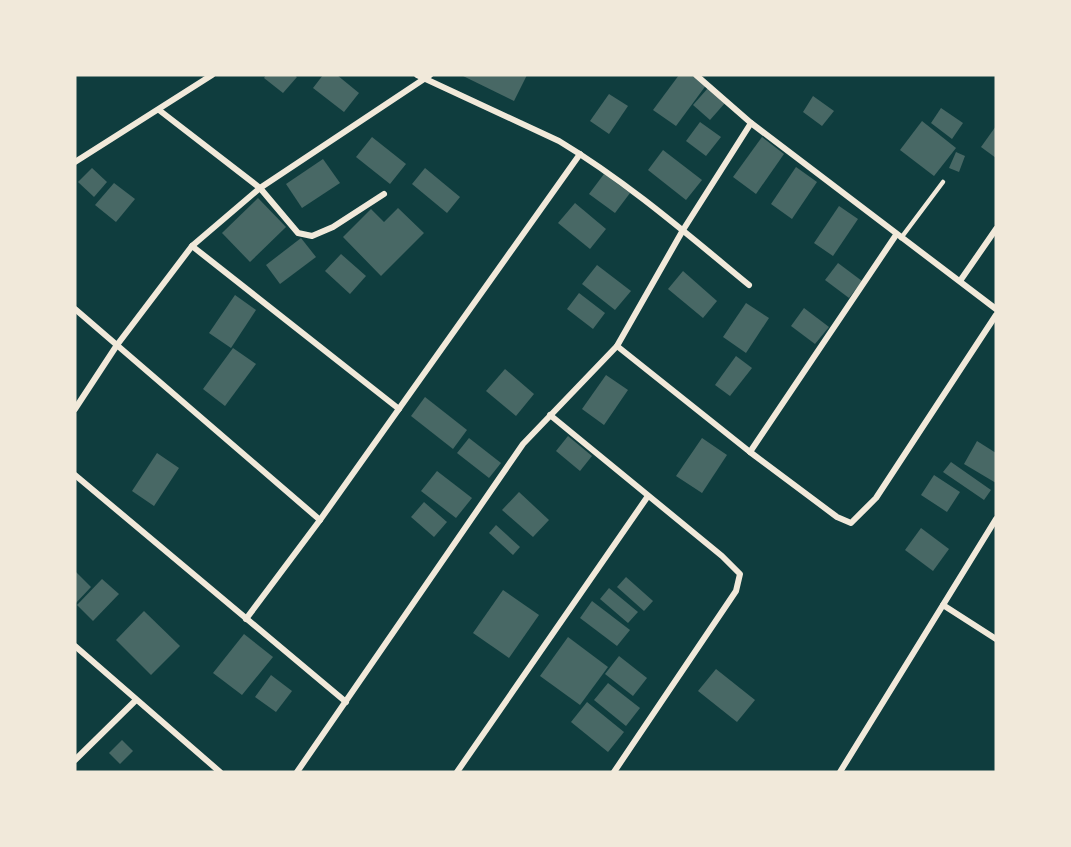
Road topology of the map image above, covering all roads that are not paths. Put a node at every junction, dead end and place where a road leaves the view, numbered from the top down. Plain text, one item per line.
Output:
1 (212, 75) edge
2 (417, 75) edge
3 (696, 75) edge
4 (427, 77) edge
5 (159, 110) junction
6 (751, 123) junction
7 (580, 154) junction
8 (75, 162) edge
9 (943, 182) dead end
10 (260, 188) junction
11 (384, 194) dead end
12 (996, 229) edge
13 (683, 230) junction
14 (899, 236) junction
15 (192, 246) junction
16 (960, 281) junction
17 (749, 285) dead end
18 (75, 309) edge
19 (996, 309) edge
20 (996, 315) edge
21 (117, 345) junction
22 (617, 345) junction
23 (75, 409) edge
24 (399, 409) junction
25 (550, 415) junction
26 (750, 452) junction
27 (75, 475) edge
28 (648, 496) junction
29 (996, 519) edge
30 (320, 520) junction
31 (943, 605) junction
32 (246, 619) junction
33 (996, 639) edge
34 (75, 646) edge
35 (136, 700) junction
36 (346, 702) junction
37 (75, 760) edge
38 (220, 772) edge
39 (297, 772) edge
40 (456, 772) edge
41 (614, 772) edge
42 (840, 772) edge

1 - 5 street
2 - 4 street
3 - 6 street
4 - 7 street
4 - 10 street
5 - 8 street
5 - 10 street
6 - 13 street
6 - 14 street
7 - 13 street
7 - 24 street
9 - 14 lane
10 - 11 street
10 - 15 street
12 - 16 street
13 - 17 street
13 - 22 street
14 - 16 street
14 - 26 street
15 - 21 street
15 - 24 street
16 - 19 street
18 - 21 street
20 - 26 street
21 - 23 street
21 - 30 street
22 - 25 street
22 - 26 street
24 - 30 street
25 - 28 street
25 - 36 street
27 - 32 street
28 - 40 street
28 - 41 street
29 - 31 street
30 - 32 street
31 - 33 street
31 - 42 street
32 - 36 street
34 - 35 street
35 - 37 street
35 - 38 street
36 - 39 street

